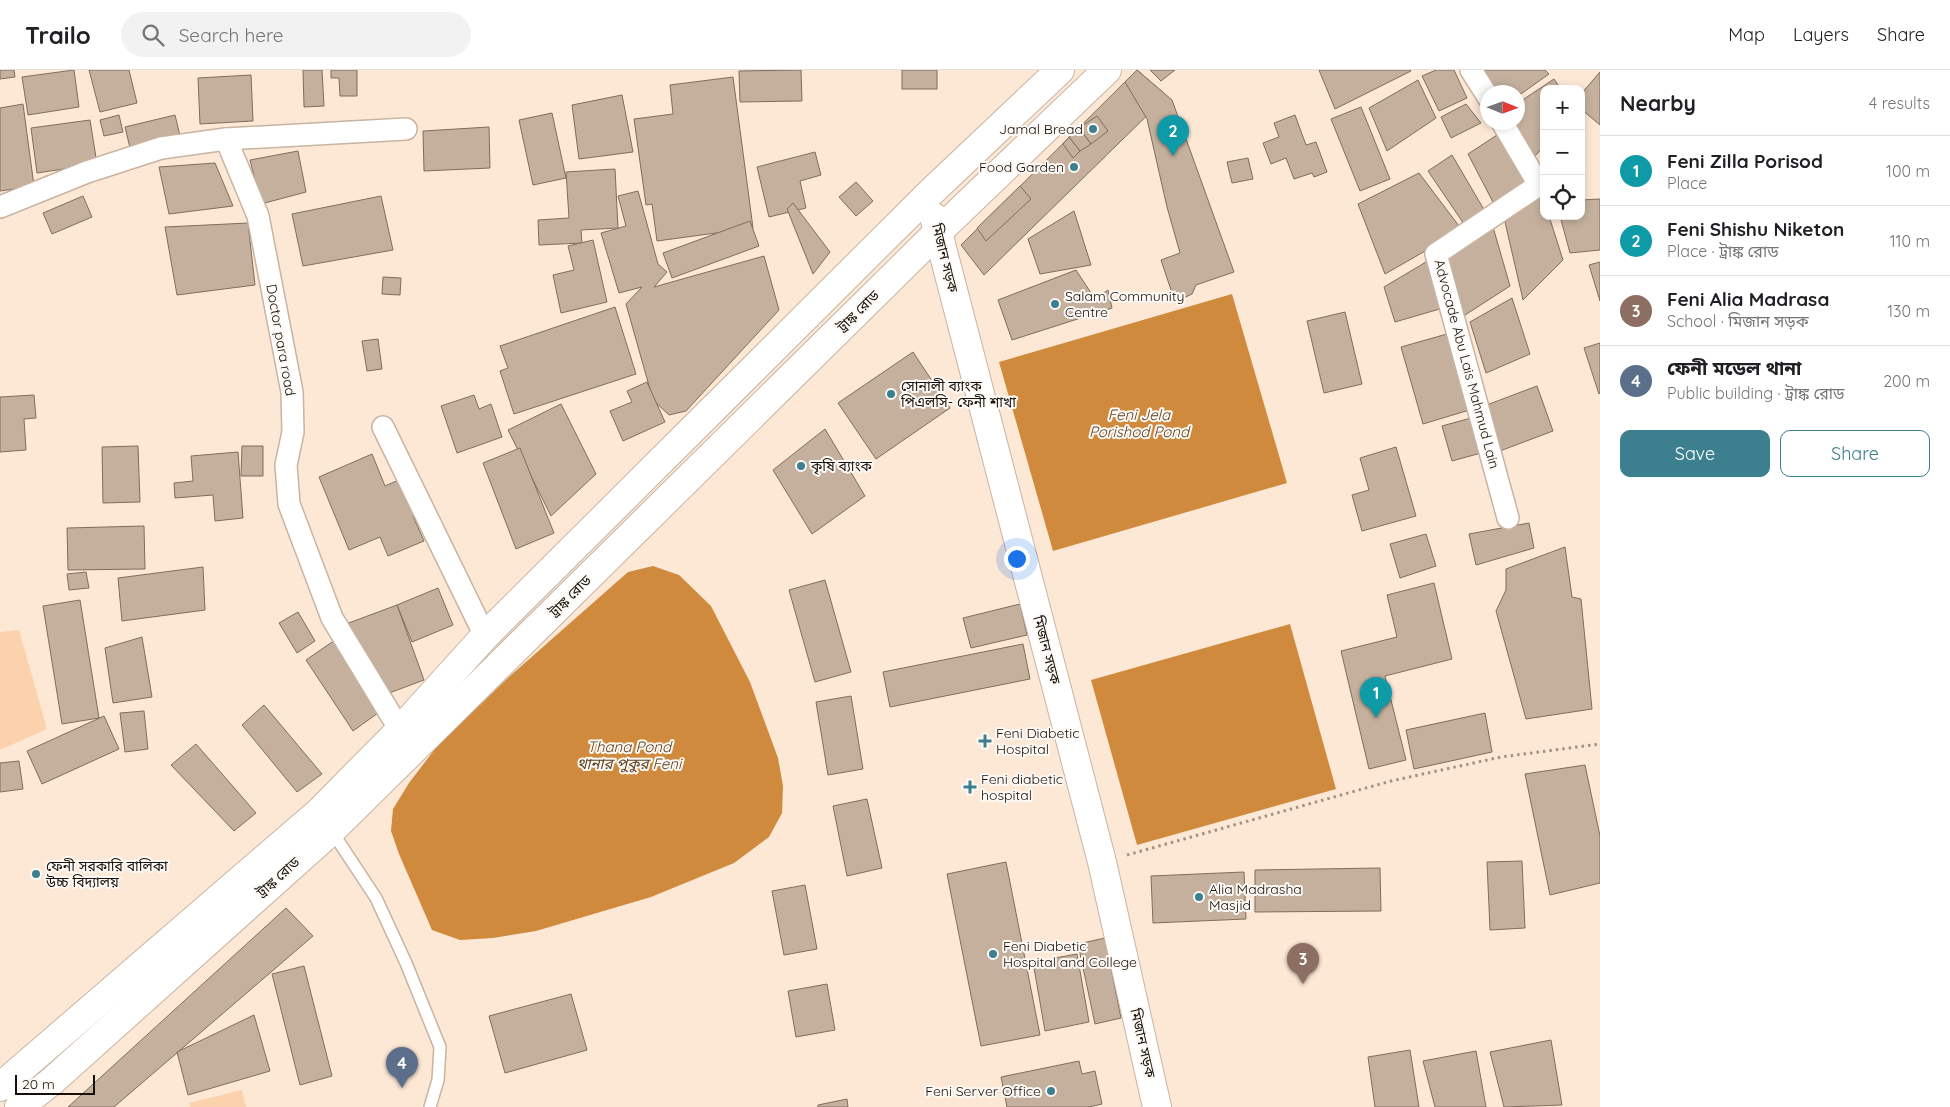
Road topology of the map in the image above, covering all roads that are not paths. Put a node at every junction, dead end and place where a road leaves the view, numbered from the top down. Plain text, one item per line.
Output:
1 (1060, 70) edge
2 (1107, 70) edge
3 (1471, 70) edge
4 (1480, 85) edge
5 (406, 129) dead end
6 (1507, 130) edge
7 (226, 139) junction
8 (929, 194) junction
9 (0, 207) edge
10 (938, 232) junction
11 (383, 427) dead end
12 (1508, 518) dead end
13 (485, 636) junction
14 (400, 730) junction
15 (325, 822) junction
16 (0, 1087) edge
17 (19, 1107) edge
18 (430, 1107) edge
19 (1157, 1107) edge

1 - 8 main road, ট্রাঙ্ক রোড
2 - 10 main road, ট্রাঙ্ক রোড
3 - 4 street
5 - 7 street
6 - 12 street, Advocade Abu Lais Mahmud Lain
7 - 9 street
7 - 14 street, Doctor para road
8 - 10 main road, মিজান সড়ক
8 - 13 main road, ট্রাঙ্ক রোড
10 - 15 main road, ট্রাঙ্ক রোড
10 - 19 main road, মিজান সড়ক
11 - 13 street
13 - 14 main road, ট্রাঙ্ক রোড
14 - 15 main road, ট্রাঙ্ক রোড
15 - 16 main road, ট্রাঙ্ক রোড
15 - 17 main road, ট্রাঙ্ক রোড
15 - 18 lane

